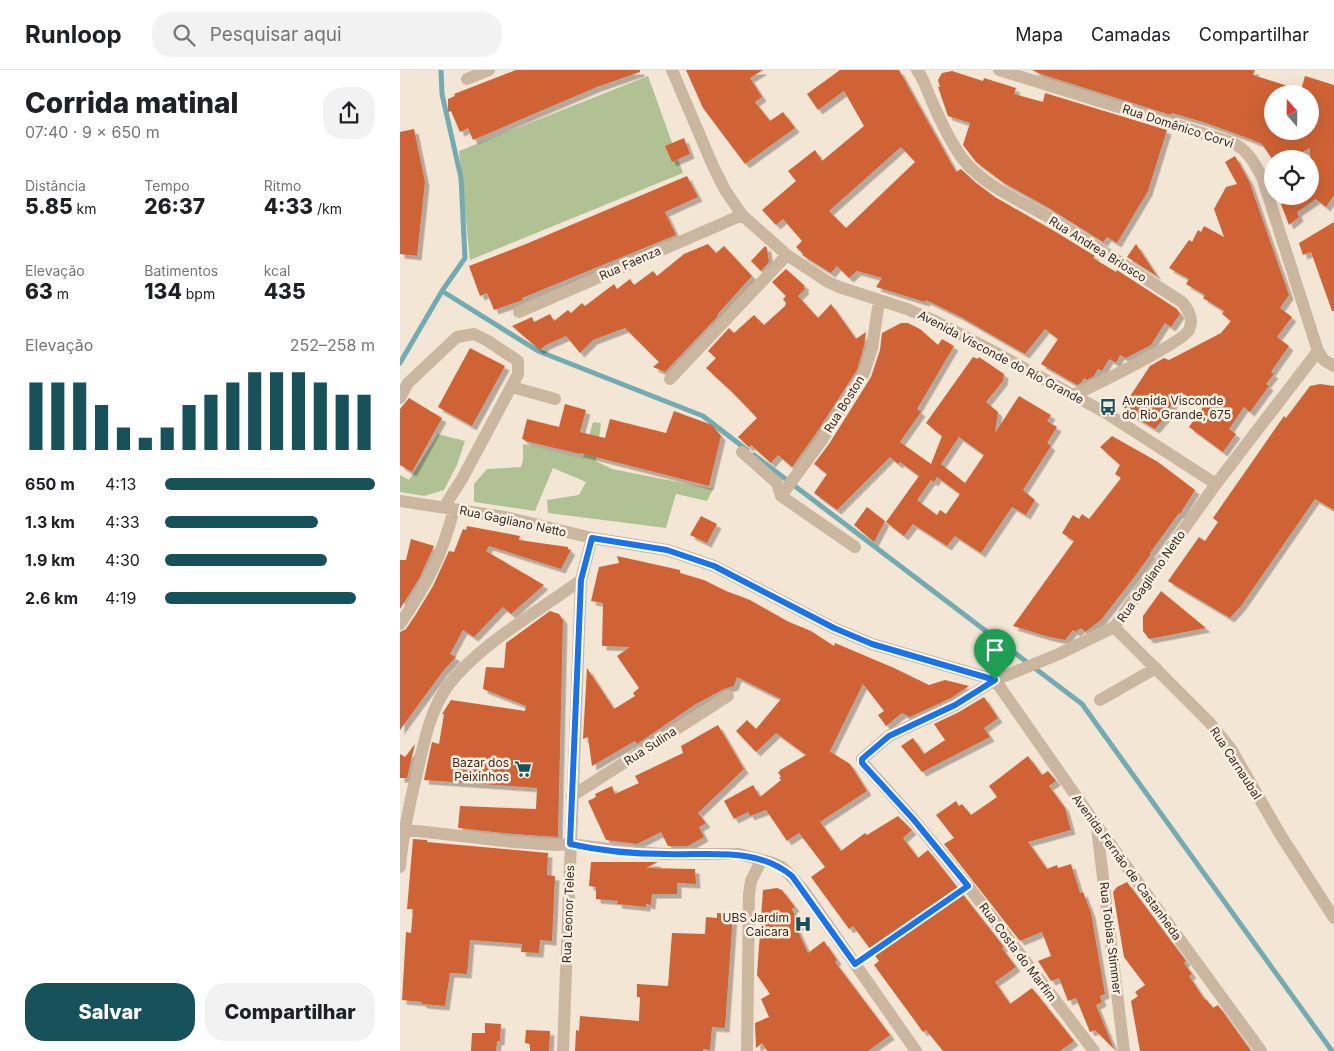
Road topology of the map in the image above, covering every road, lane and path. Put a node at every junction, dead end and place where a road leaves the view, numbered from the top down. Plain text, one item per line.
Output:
1 (489, 70) edge
2 (672, 70) edge
3 (999, 70) edge
4 (922, 72) edge
5 (467, 79) dead end
6 (742, 215) junction
7 (787, 255) junction
8 (880, 301) junction
9 (519, 312) dead end
10 (1318, 351) junction
11 (1334, 366) edge
12 (670, 379) dead end
13 (512, 387) junction
14 (1074, 395) junction
15 (400, 398) edge
16 (555, 399) dead end
17 (742, 452) dead end
18 (1216, 484) junction
19 (781, 496) junction
20 (400, 501) edge
21 (448, 508) junction
22 (592, 538) junction
23 (855, 546) dead end
24 (581, 580) junction
25 (400, 624) edge
26 (1114, 628) junction
27 (1156, 668) junction
28 (995, 680) junction
29 (728, 696) dead end
30 (1100, 700) dead end
31 (572, 796) junction
32 (1097, 826) junction
33 (402, 829) edge
34 (570, 844) junction
35 (761, 861) junction
36 (400, 867) edge
37 (968, 886) junction
38 (1334, 918) edge
39 (855, 964) junction
40 (563, 1051) edge
41 (748, 1051) edge
42 (916, 1051) edge
43 (1094, 1051) edge
44 (1124, 1051) edge
45 (1261, 1051) edge

1 - 5 street
2 - 6 street, Avenida Visconde do Rio Grande
3 - 10 street, Rua Domênico Corvi
4 - 14 street, Rua Andrea Briosco
6 - 7 street, Avenida Visconde do Rio Grande
6 - 9 street, Rua Faenza
7 - 8 street, Avenida Visconde do Rio Grande
7 - 12 street
8 - 14 street, Avenida Visconde do Rio Grande
8 - 19 street, Rua Boston
10 - 11 street, Rua Domênico Corvi
10 - 18 street, Rua Gagliano Netto
13 - 15 street
13 - 16 street
13 - 21 street
14 - 18 street, Avenida Visconde do Rio Grande
17 - 19 street
18 - 26 street, Rua Gagliano Netto
19 - 23 street
20 - 21 street, Rua Gagliano Netto
21 - 22 street, Rua Gagliano Netto
21 - 25 street
22 - 24 street, Rua Leonor Teles
22 - 28 street, Rua Gagliano Netto
24 - 31 street, Rua Leonor Teles
24 - 33 street
26 - 27 street, Rua Carnaubal
26 - 28 street, Rua Gagliano Netto
27 - 30 street
27 - 38 street, Rua Carnaubal
28 - 32 street, Avenida Fernão de Castanheda
28 - 37 street, Rua Costa do Marfim
29 - 31 street, Rua Sulina
31 - 34 street, Rua Leonor Teles
32 - 44 street, Rua Tobias Stimmer
32 - 45 street, Avenida Fernão de Castanheda
33 - 34 street
33 - 36 street
34 - 35 street
34 - 40 street, Rua Leonor Teles
35 - 39 street
35 - 41 street
37 - 39 path
37 - 43 street, Rua Costa do Marfim
39 - 42 street

